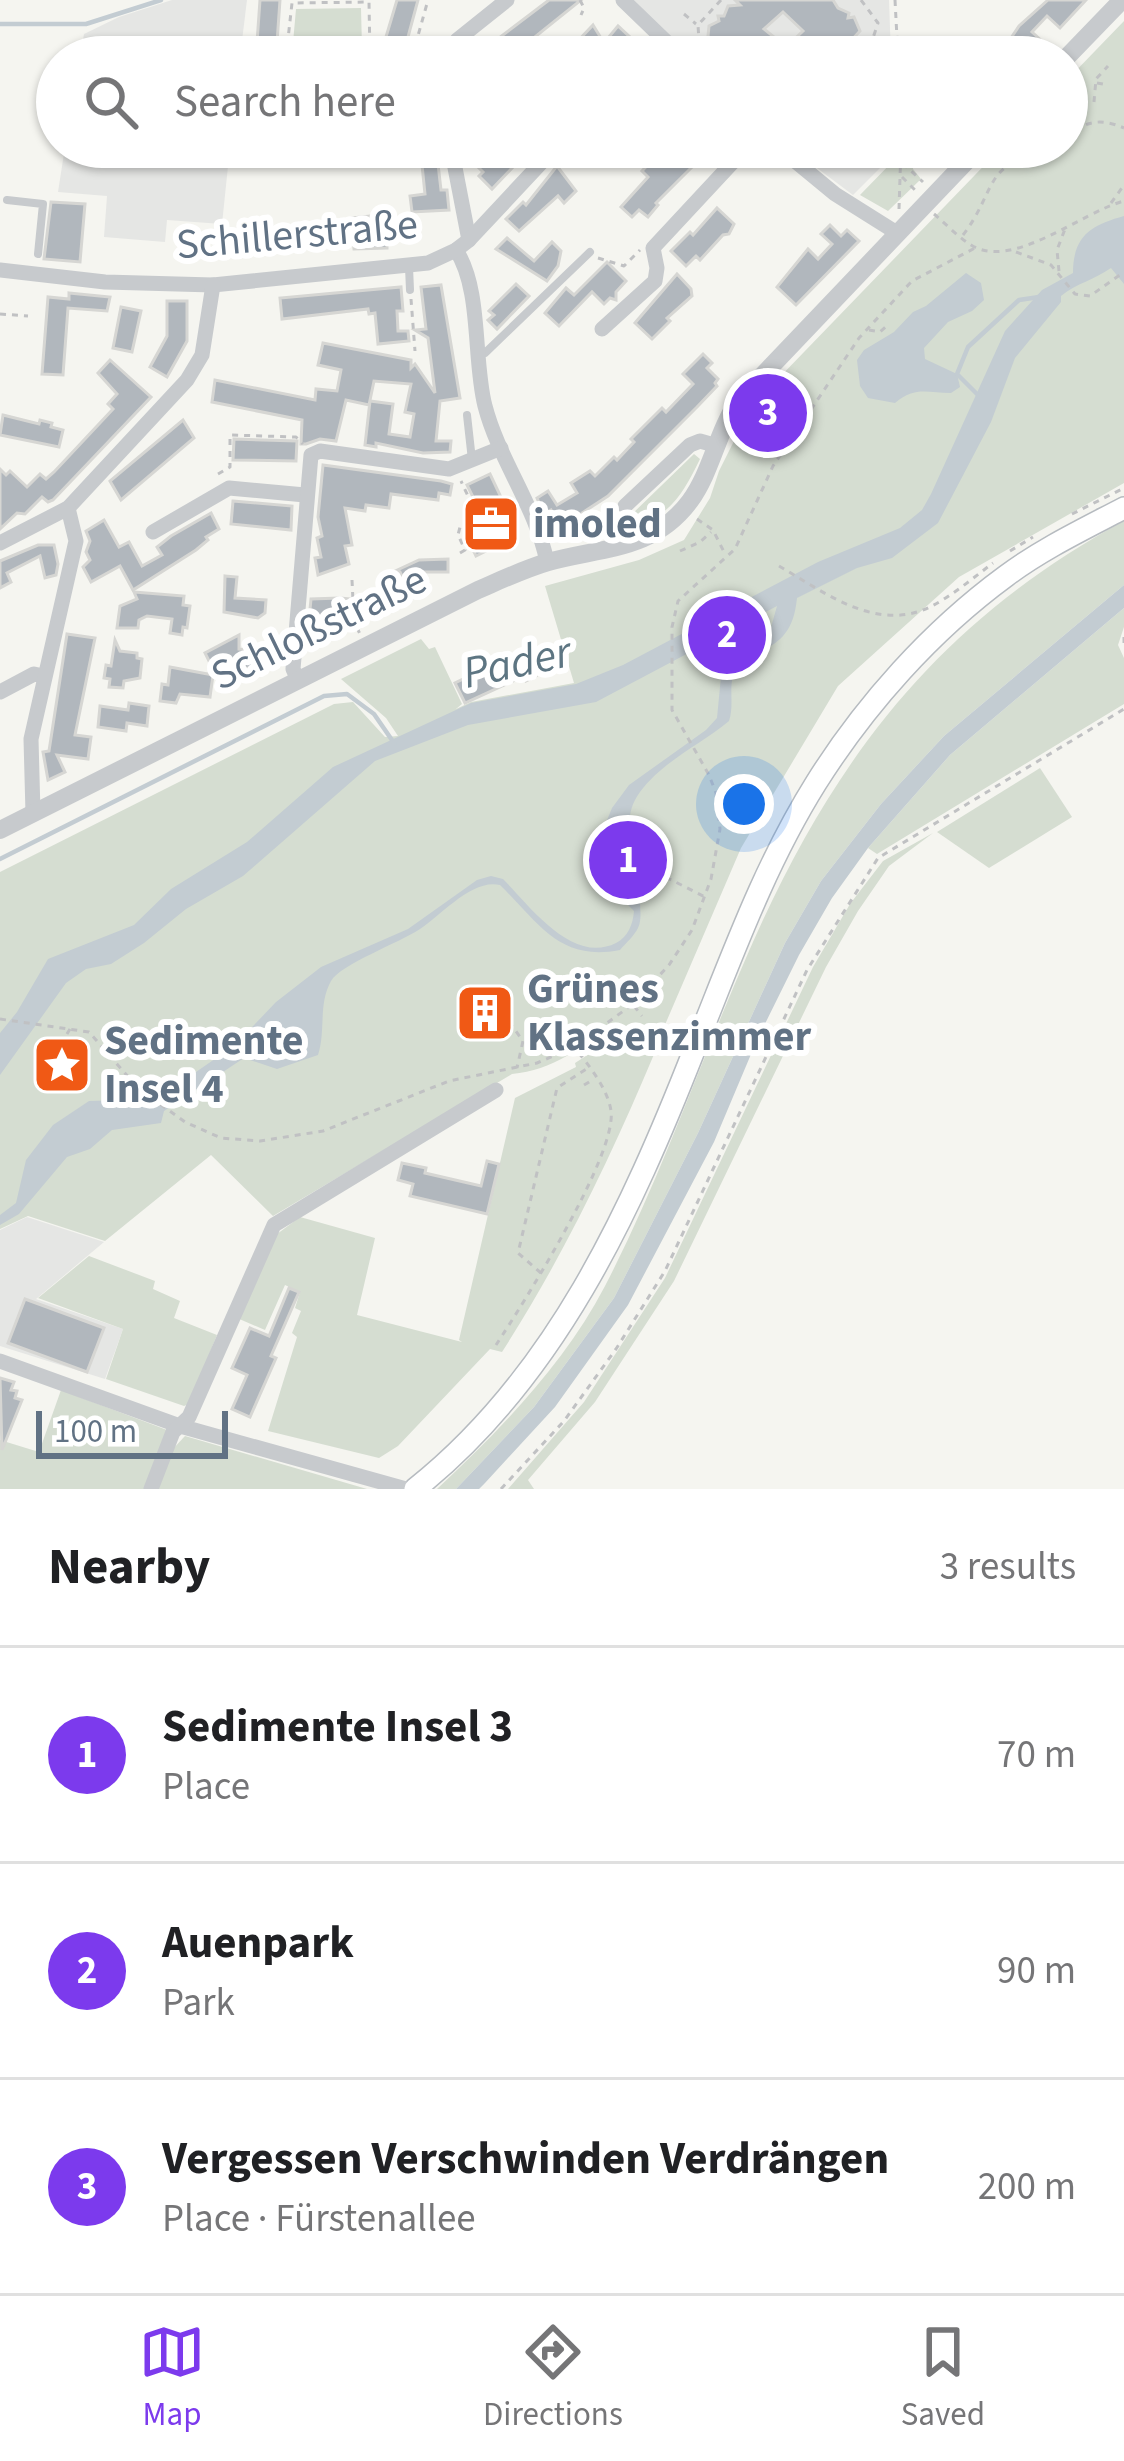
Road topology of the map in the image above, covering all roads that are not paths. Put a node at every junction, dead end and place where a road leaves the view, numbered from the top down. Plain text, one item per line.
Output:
1 (507, 0) edge
2 (623, 0) edge
3 (1122, 0) edge
4 (462, 36) edge
5 (659, 36) edge
6 (1087, 36) edge
7 (454, 168) edge
8 (536, 168) edge
9 (727, 168) edge
10 (803, 168) edge
11 (960, 168) edge
12 (7, 200) dead end
13 (897, 225) junction
14 (463, 245) junction
15 (590, 252) road end
16 (38, 254) dead end
17 (409, 266) junction
18 (0, 270) edge
19 (213, 285) junction
20 (410, 290) road end
21 (602, 329) dead end
22 (479, 354) junction
23 (467, 415) dead end
24 (714, 446) junction
25 (501, 448) junction
26 (473, 462) junction
27 (305, 495) junction
28 (625, 506) road end
29 (68, 508) junction
30 (1124, 508) edge
31 (153, 532) dead end
32 (0, 544) edge
33 (543, 547) junction
34 (43, 676) junction
35 (297, 678) junction
36 (0, 692) edge
37 (33, 813) junction
38 (0, 830) edge
39 (496, 1090) dead end
40 (0, 1361) edge
41 (180, 1426) junction
42 (151, 1489) edge
43 (411, 1489) edge

1 - 4 street
2 - 5 street
3 - 6 street
7 - 14 street
8 - 14 street, Schillerstraße
9 - 21 street
10 - 13 street
11 - 13 street
12 - 16 lane
13 - 24 street
14 - 17 street, Schillerstraße
14 - 22 street
15 - 22 lane
17 - 19 street, Schillerstraße
17 - 20 lane
18 - 19 street, Schillerstraße
19 - 29 street
22 - 25 street
23 - 26 lane
24 - 28 street
24 - 33 street, Schloßstraße
25 - 26 street
25 - 33 street
26 - 27 street
27 - 31 street
27 - 35 street
29 - 32 street
29 - 34 street
30 - 43 main road
33 - 35 street, Schloßstraße
34 - 36 street
34 - 37 street
35 - 37 street, Schloßstraße
37 - 38 street, Schloßstraße
39 - 41 street
40 - 41 street
41 - 42 street
41 - 43 street

